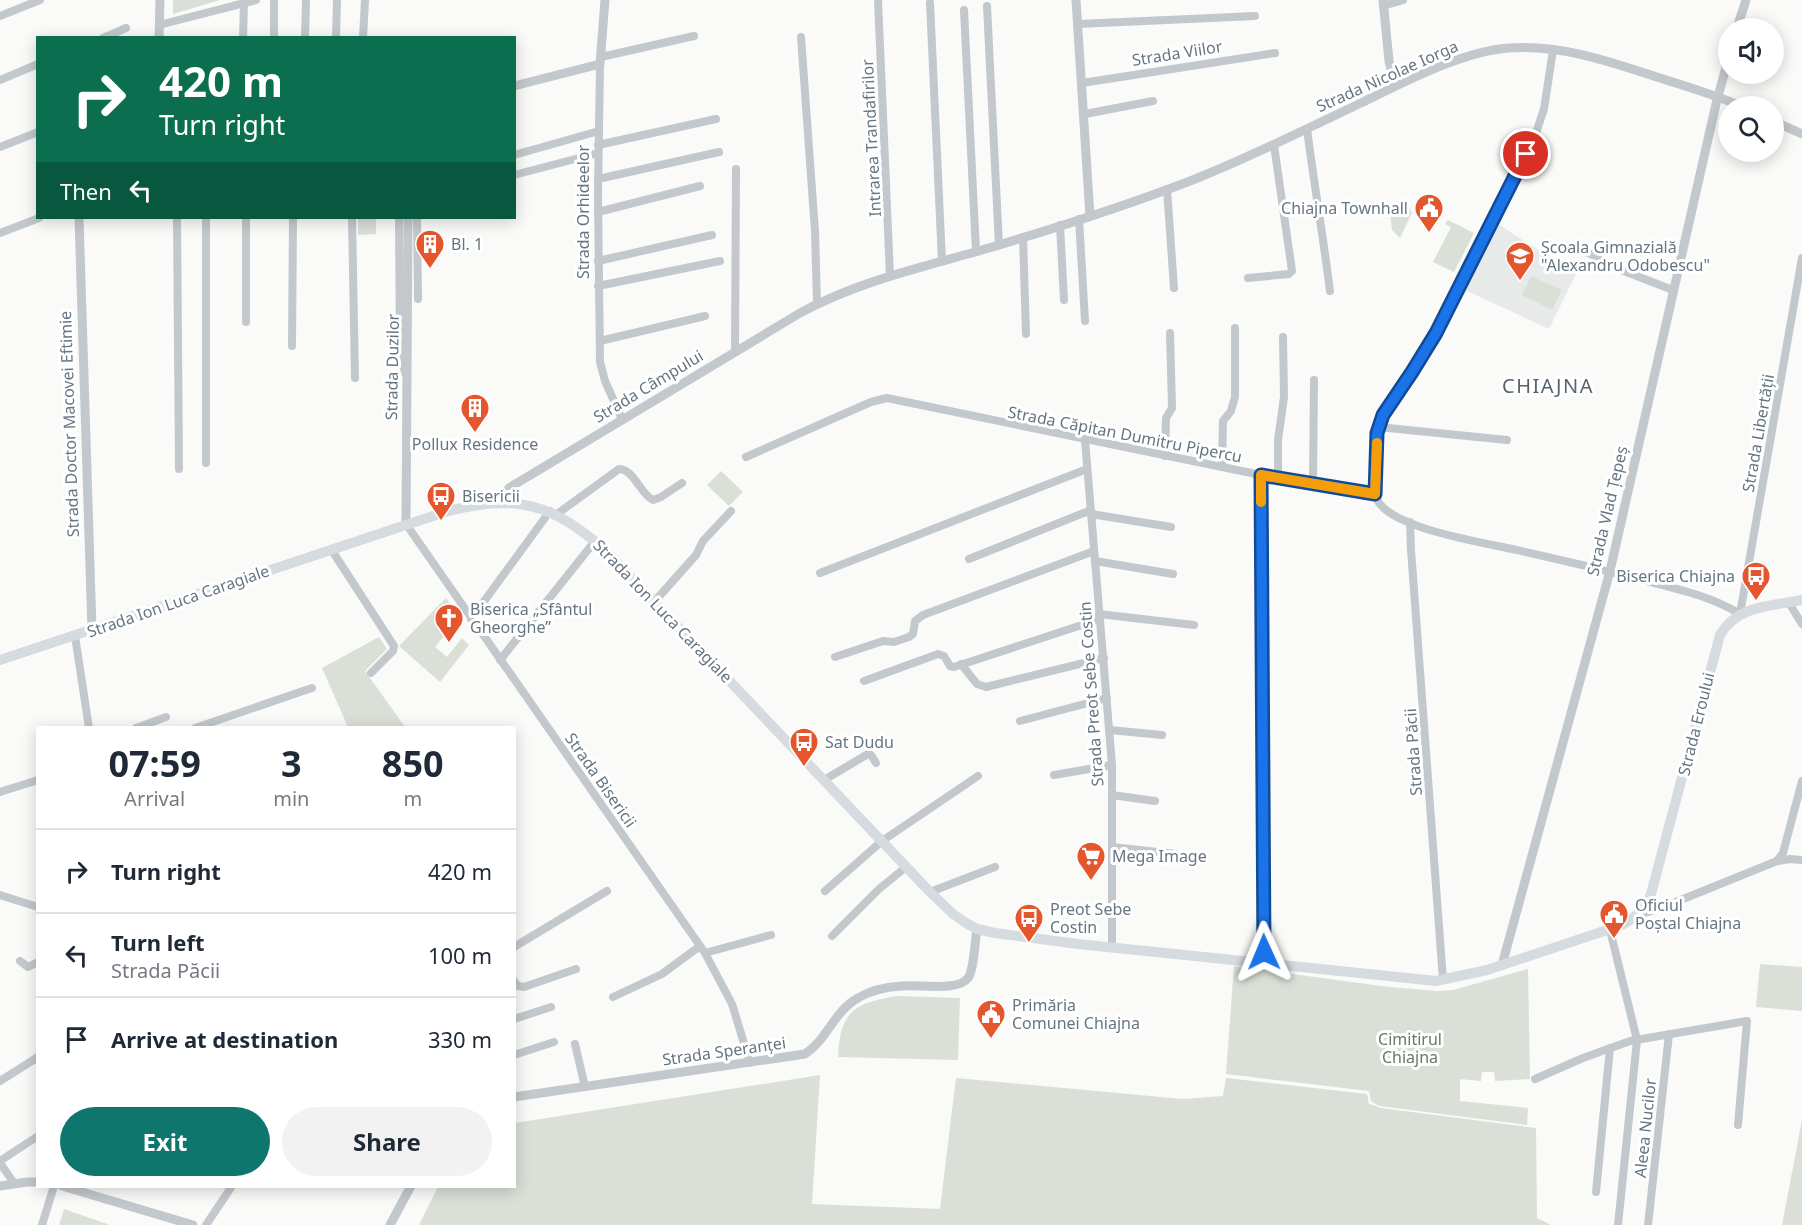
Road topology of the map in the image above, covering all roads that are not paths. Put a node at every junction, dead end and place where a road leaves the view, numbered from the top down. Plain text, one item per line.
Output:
1 (40, 0) edge
2 (160, 0) edge
3 (256, 0) edge
4 (274, 0) edge
5 (306, 0) edge
6 (337, 0) edge
7 (365, 0) edge
8 (605, 0) edge
9 (878, 0) edge
10 (1076, 0) edge
11 (1403, 0) edge
12 (1746, 0) edge
13 (244, 3) junction
14 (930, 3) dead end
15 (1383, 3) edge
16 (987, 6) dead end
17 (964, 10) dead end
18 (0, 16) edge
19 (1255, 16) dead end
20 (1740, 18) edge
21 (1078, 24) junction
22 (159, 25) junction
23 (126, 28) dead end
24 (108, 36) edge
25 (159, 36) edge
26 (243, 36) edge
27 (274, 36) edge
28 (305, 36) edge
29 (336, 36) edge
30 (363, 36) edge
31 (694, 36) dead end
32 (801, 37) dead end
33 (1553, 50) junction
34 (1275, 53) dead end
35 (600, 61) junction
36 (36, 65) edge
37 (0, 80) edge
38 (1083, 83) junction
39 (1721, 84) edge
40 (516, 85) edge
41 (1395, 86) junction
42 (1717, 96) junction
43 (1153, 101) dead end
44 (1085, 114) junction
45 (716, 119) dead end
46 (1784, 126) edge
47 (1307, 129) junction
48 (598, 131) junction
49 (36, 133) edge
50 (1802, 134) edge
51 (1274, 145) junction
52 (0, 147) edge
53 (598, 149) junction
54 (719, 152) dead end
55 (516, 154) edge
56 (736, 169) dead end
57 (516, 174) edge
58 (598, 179) junction
59 (700, 186) dead end
60 (1167, 189) junction
61 (598, 212) junction
62 (1090, 216) junction
63 (36, 219) edge
64 (79, 219) edge
65 (177, 219) edge
66 (206, 219) edge
67 (246, 219) edge
68 (293, 219) edge
69 (352, 219) edge
70 (399, 219) edge
71 (408, 219) edge
72 (417, 219) edge
73 (1078, 219) junction
74 (1060, 225) junction
75 (0, 233) edge
76 (712, 235) dead end
77 (1023, 237) junction
78 (999, 245) junction
79 (1577, 246) dead end
80 (976, 251) junction
81 (1802, 258) edge
82 (598, 261) junction
83 (720, 261) dead end
84 (942, 261) junction
85 (890, 276) junction
86 (1248, 278) dead end
87 (598, 286) junction
88 (1174, 288) dead end
89 (1673, 290) junction
90 (1330, 291) dead end
91 (418, 299) dead end
92 (1064, 300) dead end
93 (817, 304) junction
94 (705, 316) dead end
95 (1085, 321) dead end
96 (246, 322) dead end
97 (1235, 328) dead end
98 (1170, 333) dead end
99 (1026, 334) dead end
100 (1283, 337) dead end
101 (600, 340) junction
102 (292, 346) dead end
103 (735, 352) junction
104 (355, 378) dead end
105 (406, 378) junction
106 (1314, 380) dead end
107 (622, 419) junction
108 (1378, 426) junction
109 (1085, 440) junction
110 (1507, 440) dead end
111 (1165, 456) junction
112 (746, 458) dead end
113 (206, 463) dead end
114 (1222, 467) junction
115 (179, 469) dead end
116 (1087, 469) junction
117 (1261, 475) junction
118 (1278, 478) junction
119 (682, 483) dead end
120 (1313, 483) junction
121 (1375, 494) junction
122 (502, 502) junction
123 (731, 511) dead end
124 (553, 512) junction
125 (1091, 512) junction
126 (406, 521) junction
127 (1410, 522) junction
128 (1171, 527) dead end
129 (595, 541) junction
130 (331, 549) junction
131 (1094, 551) junction
132 (969, 559) dead end
133 (1095, 561) junction
134 (1610, 571) junction
135 (820, 573) dead end
136 (1173, 574) dead end
137 (1802, 600) edge
138 (655, 601) junction
139 (1789, 603) junction
140 (1740, 614) junction
141 (1100, 617) junction
142 (471, 619) junction
143 (1802, 624) edge
144 (1194, 625) dead end
145 (92, 630) junction
146 (75, 636) junction
147 (835, 657) dead end
148 (1104, 658) junction
149 (0, 660) edge
150 (500, 660) junction
151 (961, 664) junction
152 (371, 673) dead end
153 (864, 681) dead end
154 (312, 688) dead end
155 (1107, 698) junction
156 (166, 717) dead end
157 (1020, 721) dead end
158 (89, 726) edge
159 (141, 726) edge
160 (201, 726) edge
161 (1110, 730) junction
162 (1162, 735) dead end
163 (876, 763) dead end
164 (1112, 765) junction
165 (1054, 775) dead end
166 (978, 776) dead end
167 (824, 780) junction
168 (36, 781) edge
169 (1802, 781) edge
170 (0, 792) edge
171 (1112, 795) junction
172 (1155, 801) dead end
173 (882, 841) junction
174 (1112, 848) junction
175 (1176, 854) dead end
176 (1802, 860) edge
177 (1777, 861) junction
178 (906, 867) junction
179 (995, 867) dead end
180 (607, 891) dead end
181 (825, 891) dead end
182 (930, 892) junction
183 (0, 895) edge
184 (36, 906) edge
185 (1638, 915) junction
186 (976, 929) junction
187 (1610, 930) junction
188 (771, 935) dead end
189 (832, 936) dead end
190 (516, 946) edge
191 (1112, 947) junction
192 (703, 950) junction
193 (20, 961) dead end
194 (1264, 962) junction
195 (36, 963) edge
196 (1502, 965) junction
197 (576, 969) dead end
198 (1443, 980) junction
199 (516, 984) edge
200 (613, 997) dead end
201 (551, 1007) dead end
202 (516, 1018) edge
203 (1669, 1034) junction
204 (1637, 1040) junction
205 (554, 1042) dead end
206 (575, 1044) dead end
207 (1610, 1048) junction
208 (516, 1054) edge
209 (36, 1058) edge
210 (750, 1063) junction
211 (1535, 1079) dead end
212 (0, 1081) edge
213 (585, 1087) junction
214 (516, 1096) edge
215 (1738, 1125) dead end
216 (36, 1137) edge
217 (0, 1162) edge
218 (36, 1182) edge
219 (14, 1183) junction
220 (0, 1186) edge
221 (53, 1188) edge
222 (69, 1188) edge
223 (231, 1188) edge
224 (410, 1188) edge
225 (1596, 1192) dead end
226 (42, 1225) edge
227 (193, 1225) edge
228 (206, 1225) edge
229 (390, 1225) edge
230 (1618, 1225) edge
231 (1648, 1225) edge

1 - 18 street
2 - 22 street
3 - 13 street
4 - 27 street
5 - 28 street
6 - 29 street
7 - 30 street
8 - 35 street, Strada Orhideelor
9 - 85 street, Intrarea Trandafirilor
10 - 21 street
11 - 15 street
12 - 20 street
13 - 22 street
13 - 26 street
14 - 84 street
15 - 41 street
16 - 78 street
17 - 80 street
19 - 21 street
21 - 38 street
22 - 25 street
23 - 24 street
31 - 35 street
32 - 93 street
33 - 41 street, Strada Nicolae Iorga
33 - 42 street, Strada Nicolae Iorga
33 - 108 street
34 - 38 street, Strada Viilor
35 - 40 street
35 - 48 street, Strada Orhideelor
36 - 37 street
38 - 44 street
39 - 42 street, Strada Vlad Țepeș
41 - 47 street, Strada Nicolae Iorga
42 - 89 street, Strada Vlad Țepeș
43 - 44 street
44 - 62 street
45 - 53 street
46 - 50 street
47 - 51 street, Strada Nicolae Iorga
47 - 90 street
48 - 53 street, Strada Orhideelor
48 - 55 street
49 - 52 street
51 - 60 street, Strada Nicolae Iorga
51 - 86 street
53 - 57 street
53 - 58 street, Strada Orhideelor
54 - 58 street
56 - 103 street
58 - 61 street, Strada Orhideelor
59 - 61 street
60 - 62 street, Strada Nicolae Iorga
60 - 88 street
61 - 82 street, Strada Orhideelor
62 - 73 street, Strada Câmpului
63 - 75 street
64 - 145 street, Strada Doctor Macovei Eftimie
65 - 115 street
66 - 113 street
67 - 96 street
68 - 102 street
69 - 104 street
70 - 105 street
71 - 105 street, Strada Duzilor
72 - 91 street
73 - 74 street, Strada Câmpului
73 - 95 street
74 - 77 street, Strada Câmpului
74 - 92 street
76 - 82 street
77 - 78 street, Strada Câmpului
77 - 99 street
78 - 80 street, Strada Câmpului
79 - 89 street
80 - 84 street, Strada Câmpului
81 - 140 street, Strada Libertății
82 - 87 street, Strada Orhideelor
83 - 87 street
84 - 85 street, Strada Câmpului
85 - 93 street, Strada Câmpului
87 - 101 street, Strada Orhideelor
89 - 134 street, Strada Vlad Țepeș
93 - 103 street, Strada Câmpului
94 - 101 street
97 - 114 street
98 - 111 street
100 - 118 street
101 - 107 street, Strada Orhideelor
103 - 107 street, Strada Câmpului
105 - 126 street, Strada Duzilor
106 - 120 street
107 - 122 street, Strada Câmpului
108 - 110 street
108 - 121 street
109 - 111 street, Strada Căpitan Dumitru Pipercu
109 - 112 street, Strada Căpitan Dumitru Pipercu
109 - 116 street, Strada Preot Sebe Costin
111 - 114 street, Strada Căpitan Dumitru Pipercu
114 - 117 street, Strada Căpitan Dumitru Pipercu
116 - 125 street, Strada Preot Sebe Costin
116 - 135 street
117 - 118 street, Strada Căpitan Dumitru Pipercu
117 - 194 street
118 - 120 street, Strada Căpitan Dumitru Pipercu
119 - 124 street
120 - 121 street, Strada Căpitan Dumitru Pipercu
121 - 127 street
122 - 124 main road, Strada Ion Luca Caragiale
122 - 126 main road, Strada Ion Luca Caragiale
123 - 138 street
124 - 129 main road, Strada Ion Luca Caragiale
124 - 142 street
125 - 128 street
125 - 131 street, Strada Preot Sebe Costin
125 - 132 street
126 - 130 main road, Strada Ion Luca Caragiale
126 - 142 street, Strada Bisericii
127 - 134 street
127 - 198 street, Strada Păcii
129 - 138 main road, Strada Ion Luca Caragiale
129 - 150 street
130 - 145 main road, Strada Ion Luca Caragiale
130 - 152 street
131 - 133 street, Strada Preot Sebe Costin
131 - 147 street
133 - 136 street
133 - 141 street, Strada Preot Sebe Costin
134 - 140 street
134 - 196 street, Strada Vlad Țepeș
137 - 139 main road
138 - 167 main road, Strada Ion Luca Caragiale
139 - 140 main road
139 - 143 street
140 - 185 main road, Strada Eroului
141 - 144 street
141 - 148 street, Strada Preot Sebe Costin
141 - 151 street
142 - 150 street, Strada Bisericii
145 - 146 main road, Strada Ion Luca Caragiale
146 - 149 main road, Strada Ion Luca Caragiale
146 - 158 street
148 - 151 street
148 - 155 street, Strada Preot Sebe Costin
150 - 192 street, Strada Bisericii
151 - 153 street
154 - 160 street
155 - 157 street
155 - 161 street, Strada Preot Sebe Costin
156 - 159 street
161 - 162 street
161 - 164 street, Strada Preot Sebe Costin
163 - 167 street
164 - 165 street
164 - 171 street, Strada Preot Sebe Costin
166 - 173 street
167 - 173 main road, Strada Ion Luca Caragiale
168 - 170 street
169 - 177 street
171 - 172 street
171 - 174 street, Strada Preot Sebe Costin
173 - 178 main road, Strada Ion Luca Caragiale
173 - 181 street
174 - 175 street
174 - 191 street, Strada Preot Sebe Costin
176 - 177 street
177 - 185 street
178 - 182 main road, Strada Ion Luca Caragiale
178 - 189 street
179 - 182 street
180 - 190 street
182 - 186 main road, Strada Ion Luca Caragiale
183 - 184 street
185 - 187 main road, Strada Ion Luca Caragiale
186 - 191 main road, Strada Ion Luca Caragiale
186 - 210 street, Strada Speranței
187 - 196 main road, Strada Ion Luca Caragiale
187 - 204 street, Aleea Nucilor
188 - 192 street
191 - 194 main road, Strada Ion Luca Caragiale
192 - 200 street
192 - 210 street, Strada Bisericii
193 - 195 street
194 - 198 main road, Strada Ion Luca Caragiale
196 - 198 main road, Strada Ion Luca Caragiale
197 - 199 street
201 - 202 street
203 - 204 street
203 - 215 street
203 - 231 street, Aleea Nucilor
204 - 207 street
204 - 230 street, Aleea Nucilor
205 - 208 street
206 - 213 street
207 - 211 street
207 - 225 street
209 - 212 street
210 - 213 street, Strada Speranței
213 - 214 street, Strada Speranței
216 - 217 street
217 - 219 street
218 - 219 street
219 - 220 street
221 - 226 street
222 - 227 street
223 - 228 street
224 - 229 street

